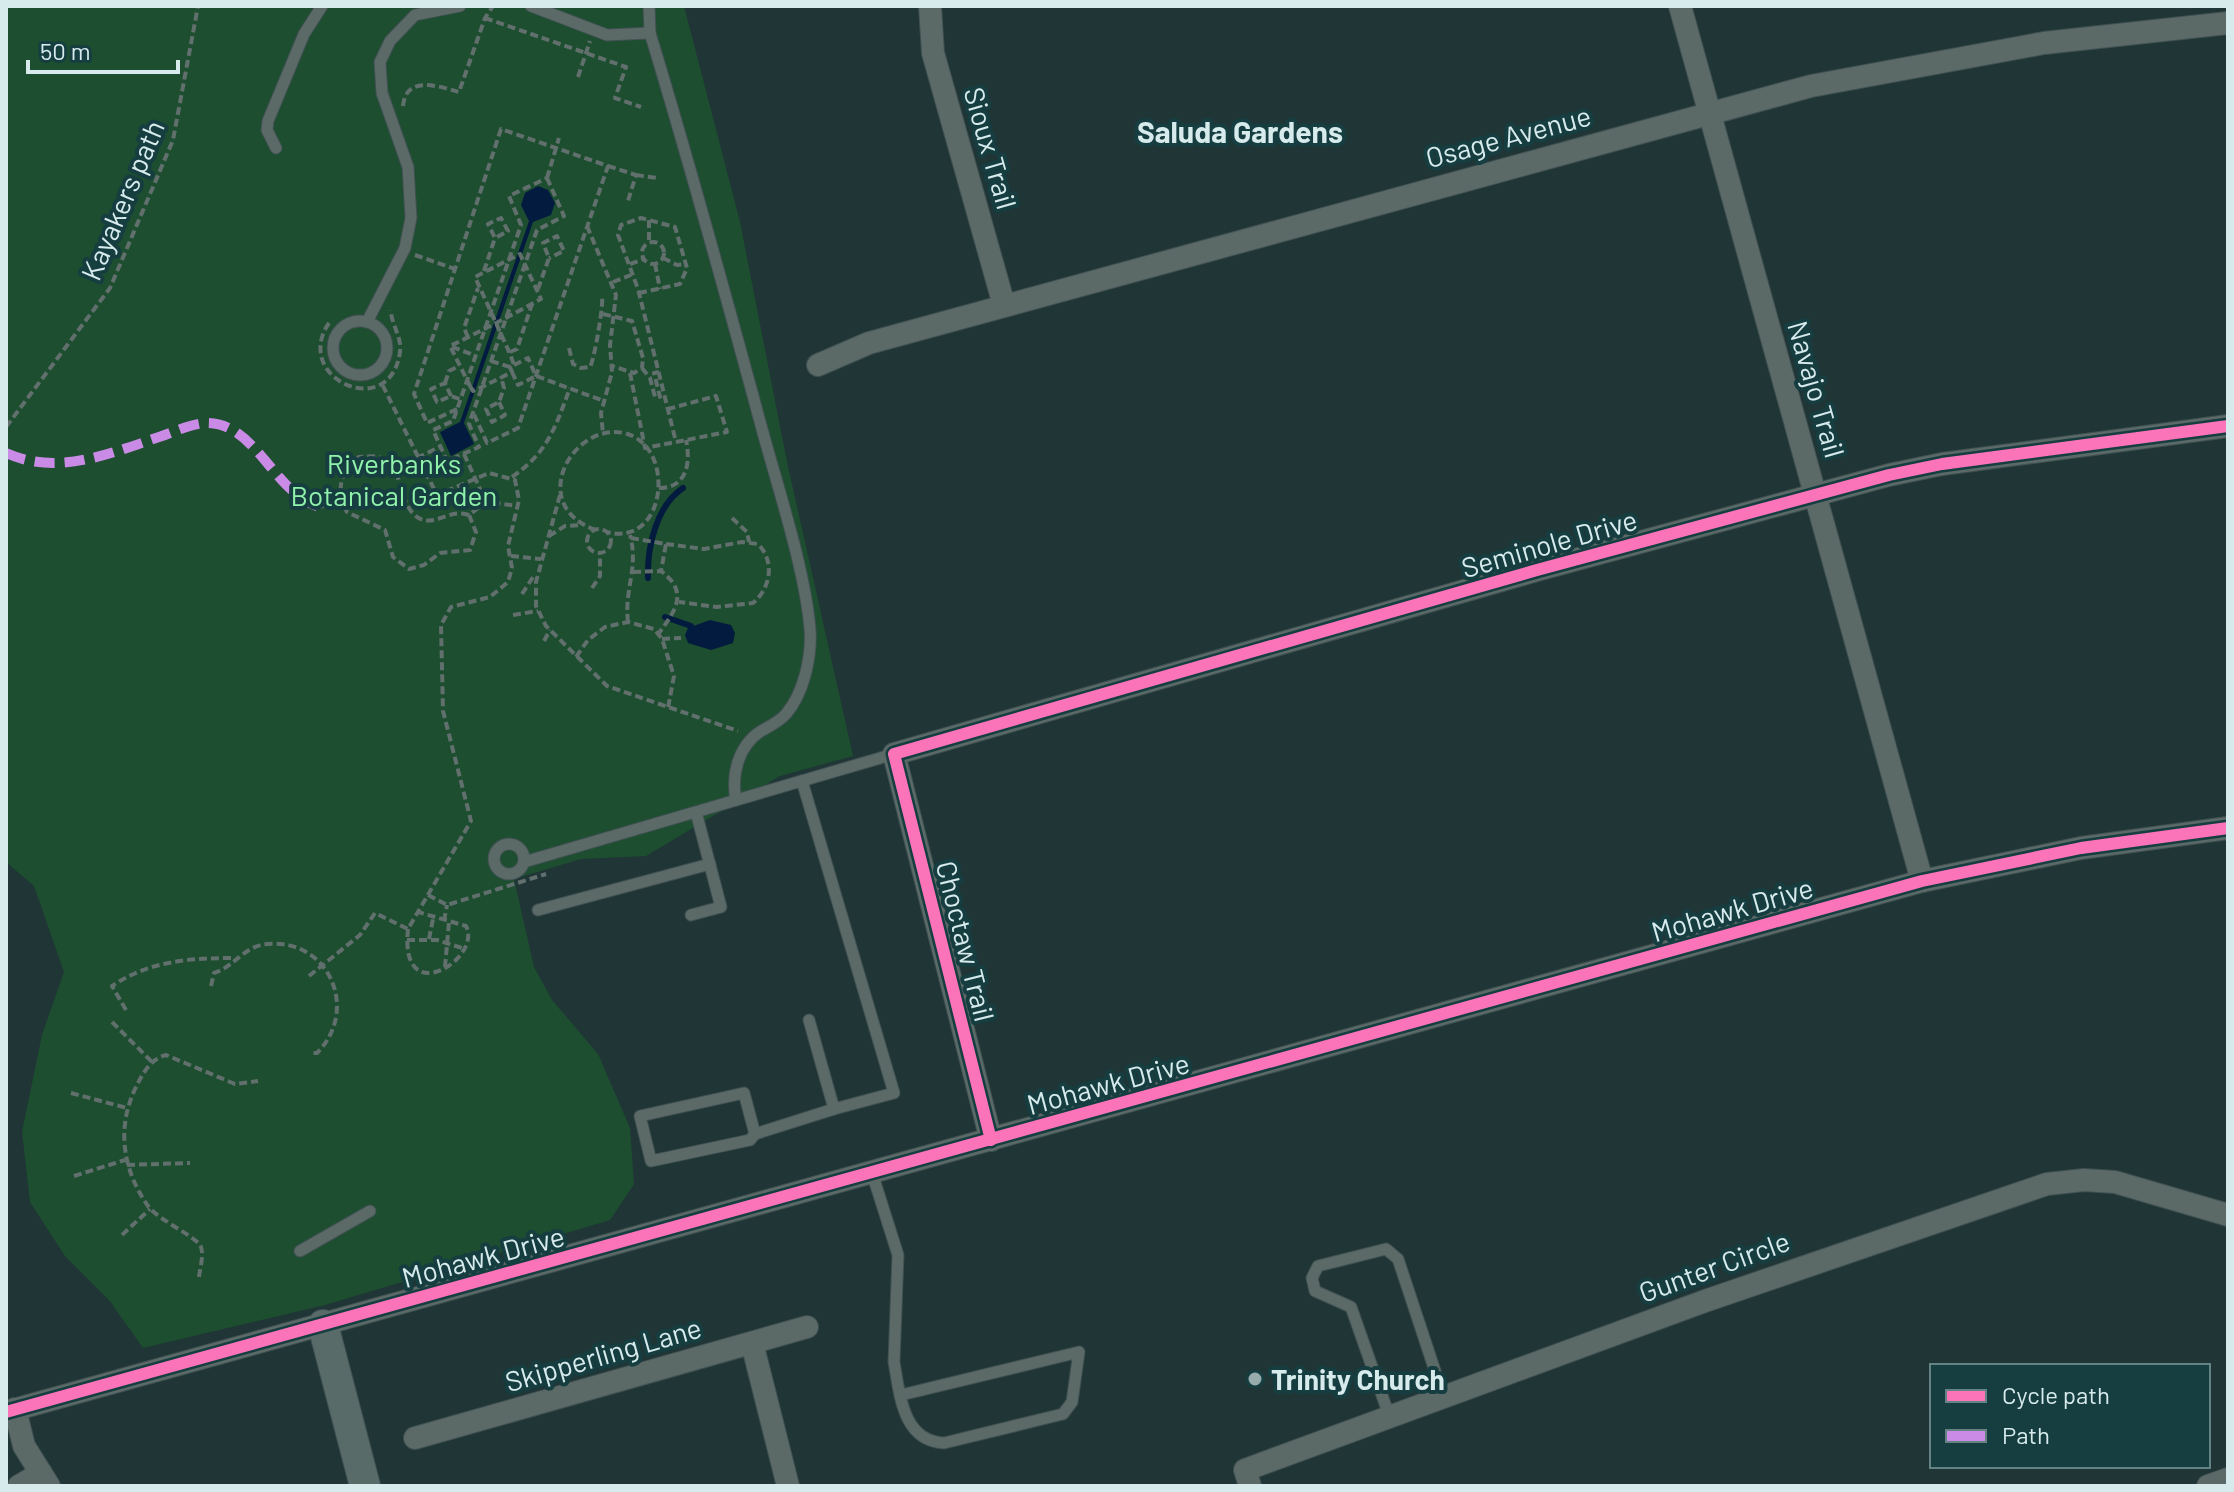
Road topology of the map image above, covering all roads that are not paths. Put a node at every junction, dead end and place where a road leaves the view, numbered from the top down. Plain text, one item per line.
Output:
1 (322, 6) edge
2 (460, 6) edge
3 (531, 6) edge
4 (649, 6) edge
5 (930, 6) edge
6 (1680, 6) edge
7 (559, 11) edge
8 (2228, 23) edge
9 (650, 33) junction
10 (1709, 112) junction
11 (276, 148) dead end
12 (1004, 305) junction
13 (367, 322) junction
14 (818, 365) dead end
15 (2228, 426) edge
16 (1816, 496) junction
17 (894, 754) junction
18 (802, 781) junction
19 (736, 800) junction
20 (696, 812) junction
21 (2228, 828) edge
22 (524, 862) dead end
23 (710, 864) junction
24 (1922, 881) junction
25 (538, 910) dead end
26 (691, 915) dead end
27 (809, 1020) dead end
28 (834, 1109) junction
29 (752, 1137) junction
30 (991, 1140) junction
31 (872, 1173) junction
32 (370, 1211) dead end
33 (2228, 1215) edge
34 (300, 1251) dead end
35 (323, 1325) junction
36 (807, 1327) dead end
37 (752, 1343) junction
38 (901, 1395) junction
39 (1444, 1398) junction
40 (10, 1411) edge
41 (1390, 1418) junction
42 (415, 1438) dead end
43 (45, 1479) edge
44 (2228, 1479) edge
45 (19, 1486) edge
46 (365, 1486) edge
47 (788, 1486) edge
48 (1250, 1486) edge
49 (2208, 1486) edge

1 - 11 lane
2 - 13 lane
3 - 7 lane
4 - 9 lane
5 - 12 street, Sioux Trail
6 - 10 street, Navajo Trail
7 - 9 lane
8 - 10 street, Osage Avenue
9 - 19 lane
10 - 12 street, Osage Avenue
10 - 16 street, Navajo Trail
12 - 14 street, Osage Avenue
13 - 13 lane
15 - 16 street, Seminole Drive
16 - 17 street, Seminole Drive
16 - 24 street, Navajo Trail
17 - 18 lane
17 - 30 street, Choctaw Trail
18 - 19 lane
18 - 28 lane
19 - 20 lane
20 - 22 lane
20 - 23 lane
21 - 24 street, Mohawk Drive
23 - 25 lane
23 - 26 lane
24 - 30 street, Mohawk Drive
27 - 28 lane
28 - 29 lane
29 - 29 lane
30 - 31 street, Mohawk Drive
31 - 35 street, Mohawk Drive
31 - 38 lane
32 - 34 lane
33 - 39 street, Gunter Circle
35 - 40 street, Mohawk Drive
35 - 46 street
36 - 37 street, Skipperling Lane
37 - 42 street, Skipperling Lane
37 - 47 street
38 - 38 lane
39 - 41 street, Gunter Circle
39 - 41 lane
40 - 43 street
41 - 48 street, Gunter Circle
43 - 45 street
44 - 49 street

